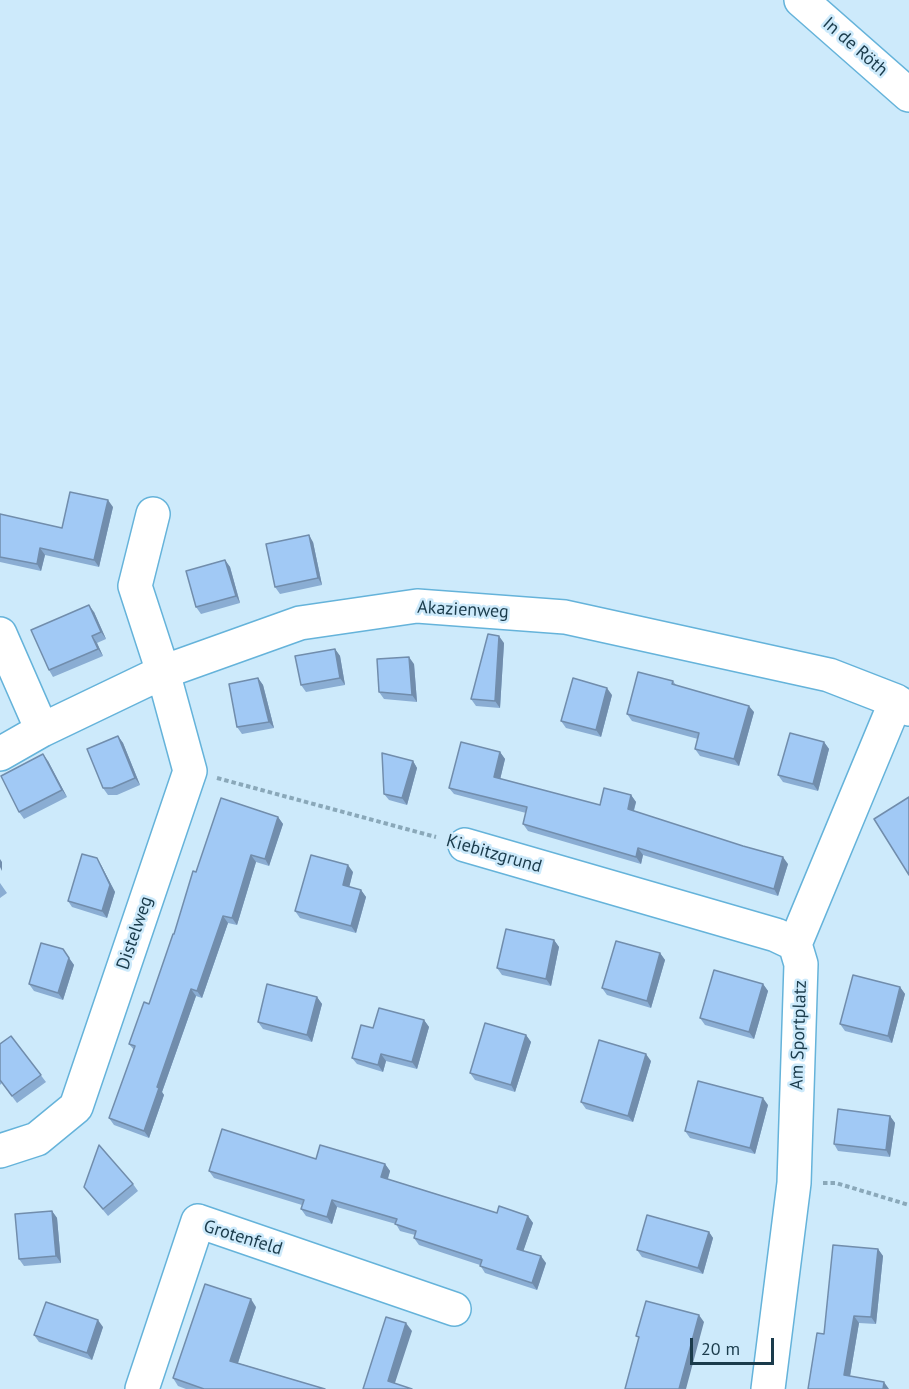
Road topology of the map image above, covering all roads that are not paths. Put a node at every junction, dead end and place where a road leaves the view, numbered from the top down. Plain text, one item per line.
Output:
1 (801, 0) edge
2 (909, 95) edge
3 (153, 514) dead end
4 (0, 634) edge
5 (163, 672) junction
6 (903, 705) edge
7 (42, 730) junction
8 (0, 754) edge
9 (465, 845) road end
10 (795, 944) junction
11 (0, 1151) edge
12 (454, 1309) dead end
13 (141, 1389) edge
14 (768, 1389) edge

1 - 2 street, In de Röth
3 - 5 street
4 - 7 street
5 - 6 street, Akazienweg
5 - 7 street, Akazienweg
5 - 11 street, Distelweg
6 - 10 street
7 - 8 street, Akazienweg
9 - 10 street, Kiebitzgrund
10 - 14 street, Am Sportplatz
12 - 13 street, Grotenfeld

